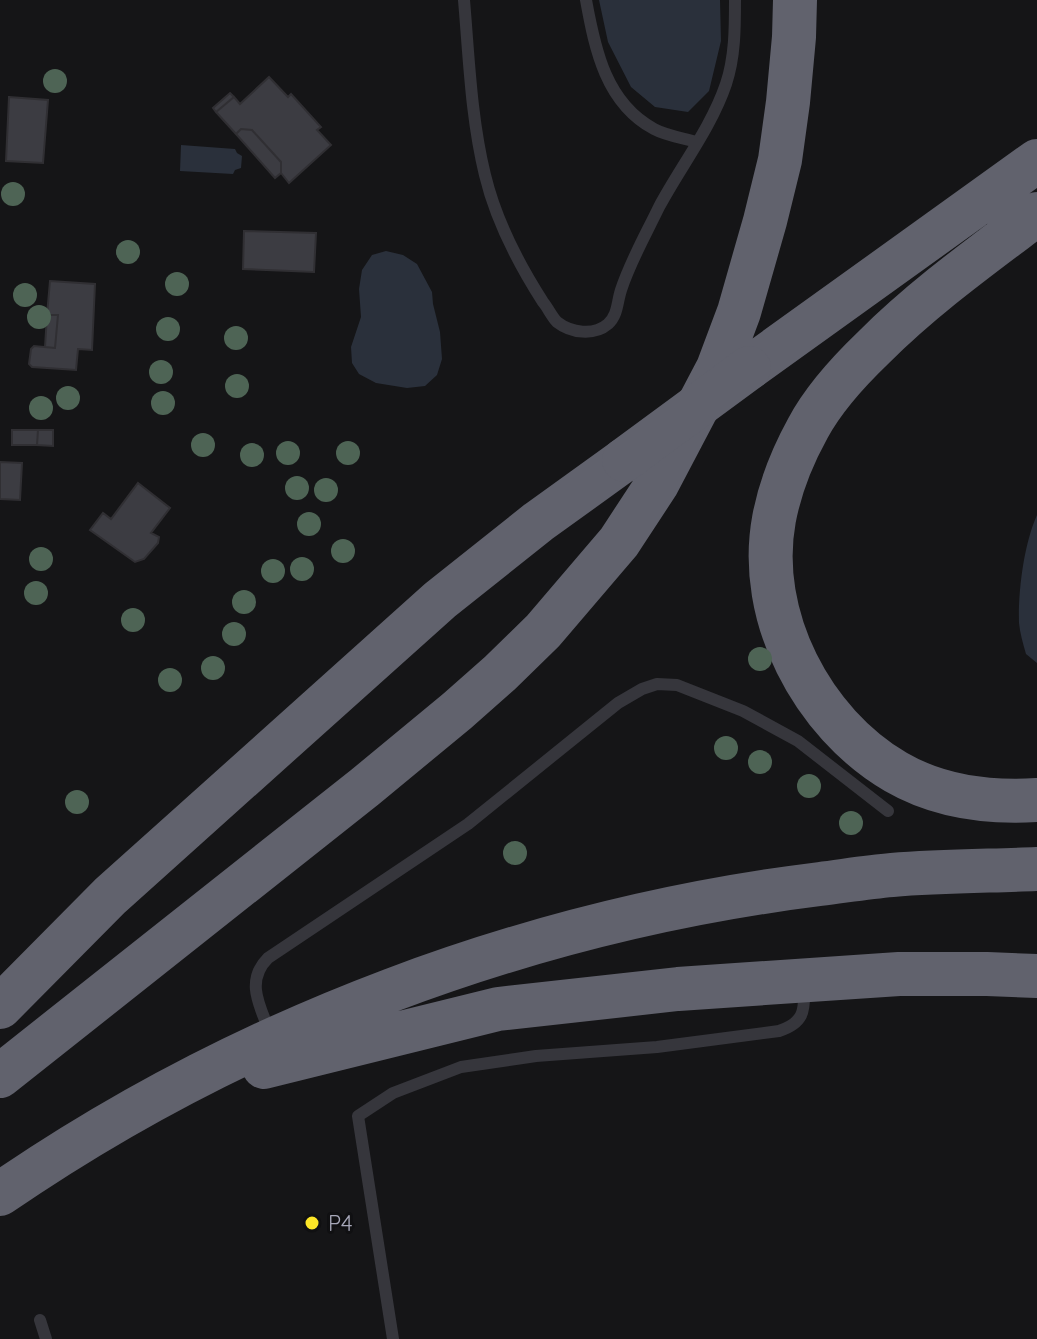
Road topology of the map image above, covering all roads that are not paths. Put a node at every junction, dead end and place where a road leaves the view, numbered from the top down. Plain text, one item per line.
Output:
1 (464, 0) edge
2 (586, 0) edge
3 (735, 0) edge
4 (795, 0) edge
5 (697, 142) junction
6 (1024, 170) edge
7 (1034, 216) edge
8 (1037, 800) edge
9 (888, 811) dead end
10 (1037, 869) edge
11 (1037, 976) edge
12 (803, 981) junction
13 (0, 1007) edge
14 (273, 1040) junction
15 (0, 1076) edge
16 (172, 1091) junction
17 (0, 1194) edge
18 (40, 1320) dead end
19 (46, 1339) edge
20 (393, 1339) edge

1 - 5 lane
2 - 5 lane
3 - 5 lane
4 - 15 highway
6 - 13 highway, bridge
7 - 8 highway
9 - 14 lane
10 - 14 highway
11 - 12 highway
12 - 16 highway
12 - 20 lane
14 - 16 highway
16 - 17 highway
18 - 19 lane

